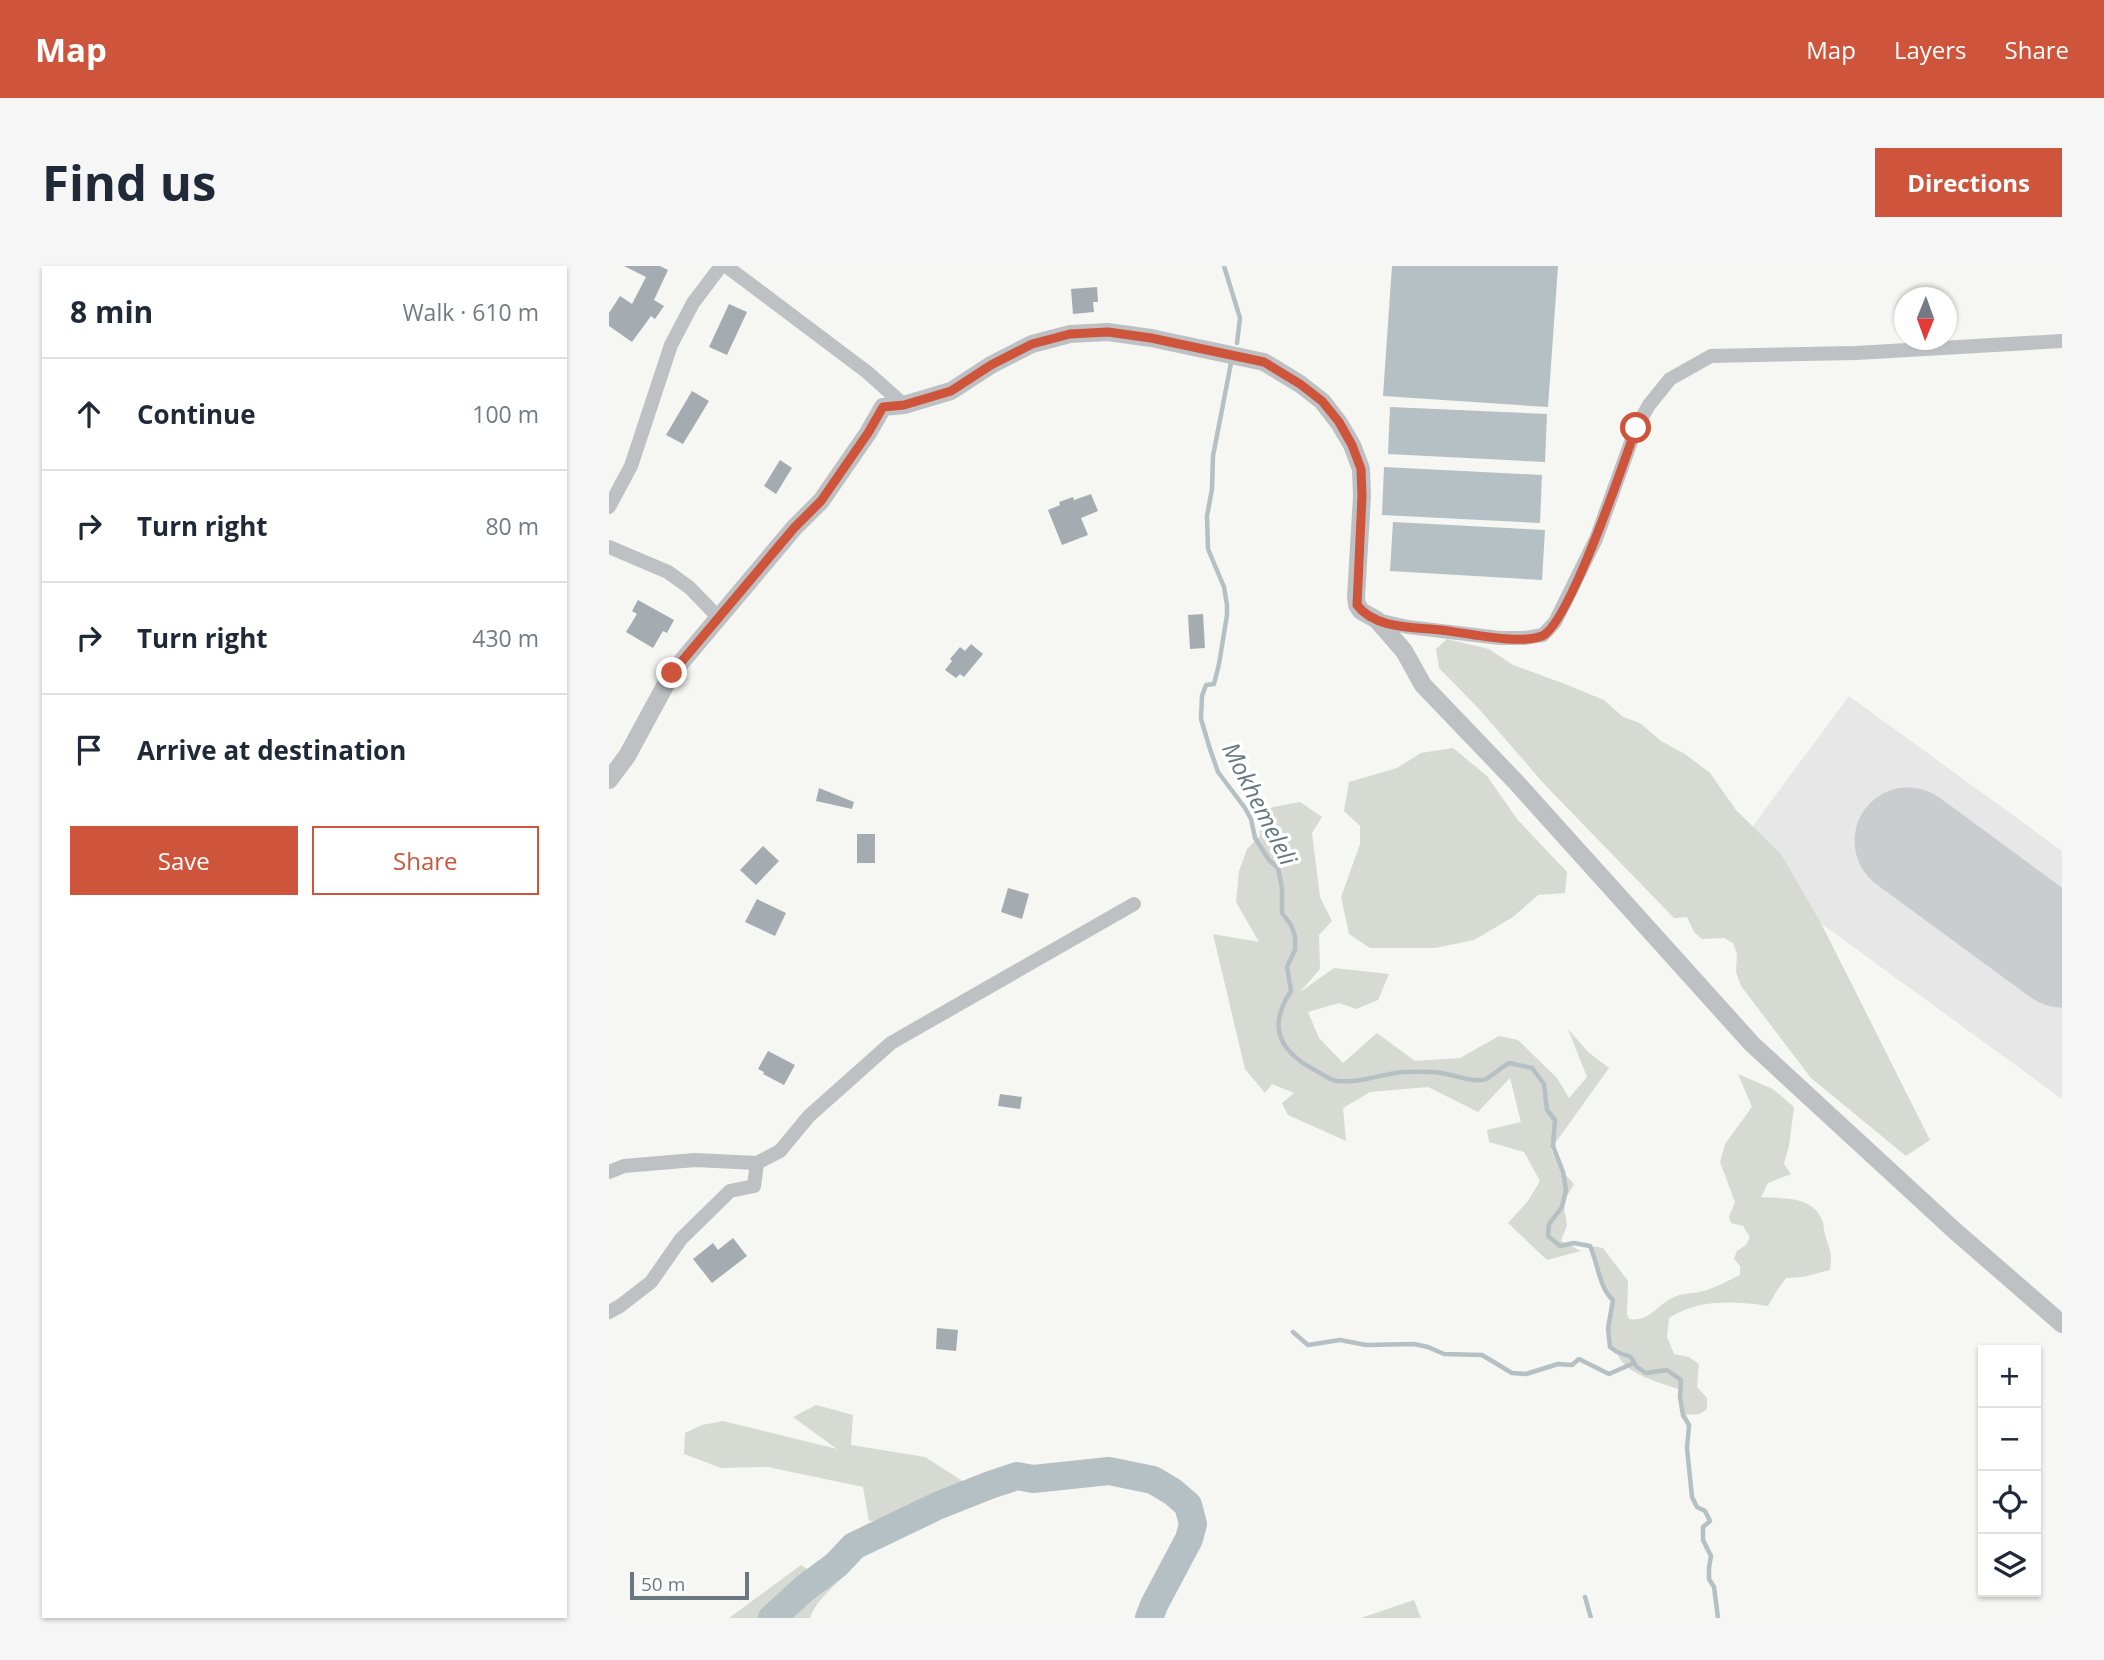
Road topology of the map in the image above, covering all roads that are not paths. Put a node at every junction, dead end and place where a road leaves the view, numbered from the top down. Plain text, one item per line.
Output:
1 (721, 266) edge
2 (726, 266) edge
3 (2062, 341) edge
4 (904, 405) junction
5 (609, 507) edge
6 (609, 547) edge
7 (718, 617) junction
8 (1377, 620) junction
9 (1408, 627) junction
10 (1403, 651) junction
11 (609, 780) edge
12 (1133, 904) dead end
13 (757, 1163) junction
14 (609, 1172) edge
15 (609, 1312) edge
16 (2062, 1324) edge

1 - 5 street
2 - 4 street
3 - 9 street
4 - 7 street
4 - 8 street
6 - 7 street
7 - 11 street
8 - 9 street
8 - 10 street
9 - 10 street
10 - 16 street
12 - 13 street
13 - 14 street
13 - 15 street

